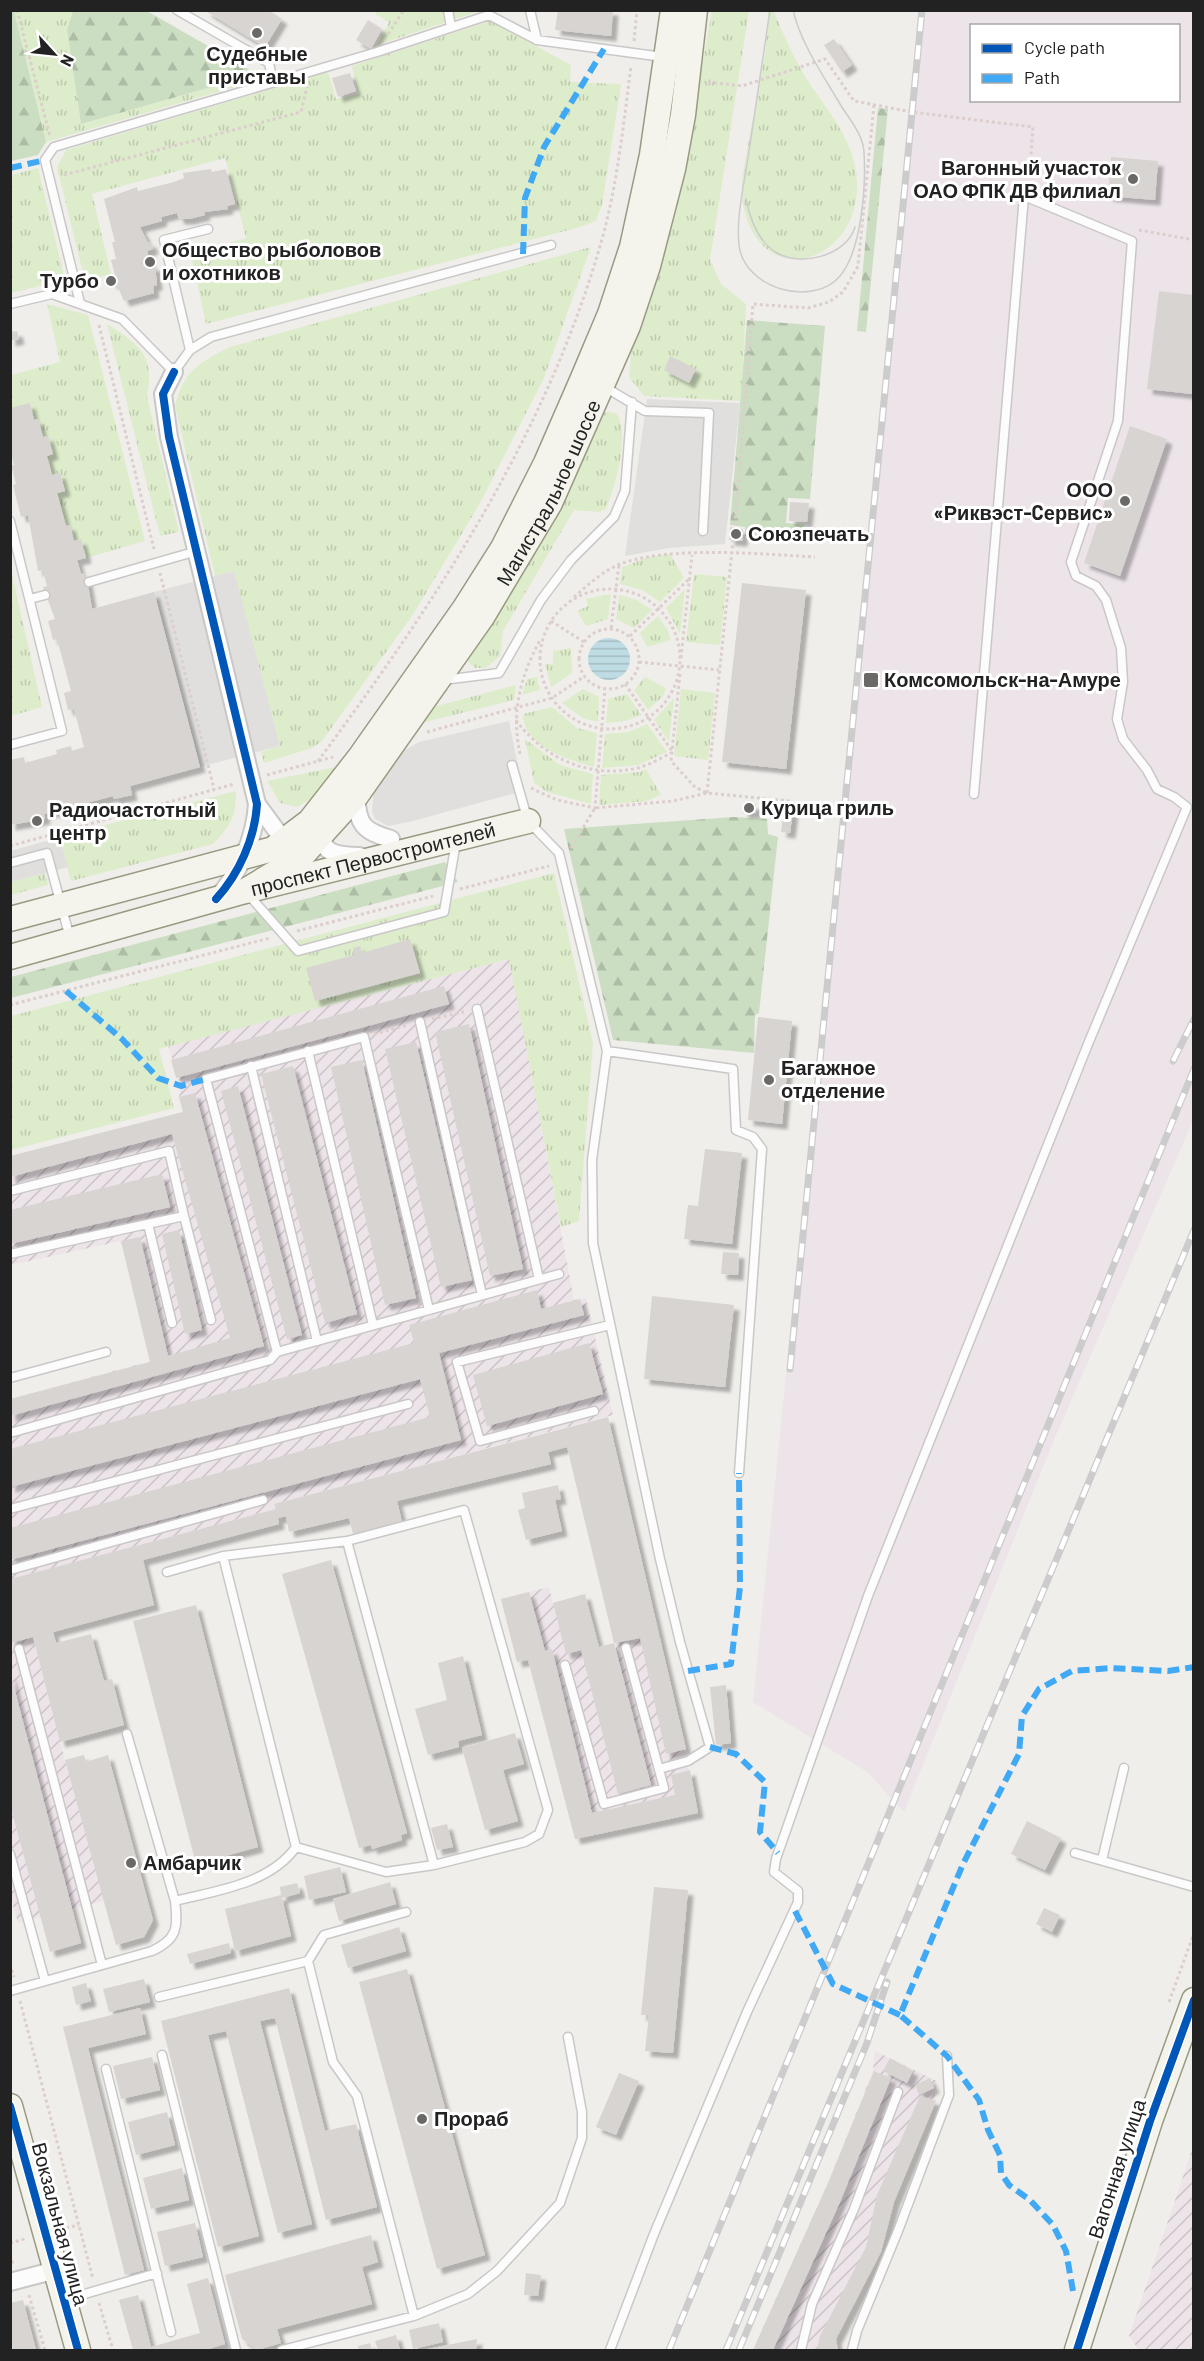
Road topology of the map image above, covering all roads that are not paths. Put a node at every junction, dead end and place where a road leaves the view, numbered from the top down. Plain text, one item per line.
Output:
1 (177, 10) edge
2 (448, 10) edge
3 (530, 10) edge
4 (673, 10) edge
5 (695, 10) edge
6 (451, 27) junction
7 (537, 40) junction
8 (679, 59) junction
9 (273, 82) junction
10 (208, 229) dead end
11 (551, 245) dead end
12 (80, 303) junction
13 (10, 304) edge
14 (190, 350) junction
15 (174, 372) junction
16 (593, 382) junction
17 (632, 402) junction
18 (10, 521) edge
19 (703, 531) dead end
20 (197, 551) junction
21 (89, 582) dead end
22 (45, 594) dead end
23 (30, 599) junction
24 (430, 676) junction
25 (10, 745) edge
26 (512, 765) dead end
27 (347, 790) junction
28 (974, 794) dead end
29 (257, 804) junction
30 (526, 804) junction
31 (456, 838) junction
32 (328, 846) junction
33 (387, 848) junction
34 (292, 851) junction
35 (241, 859) junction
36 (10, 863) edge
37 (245, 891) junction
38 (216, 899) junction
39 (60, 905) junction
40 (10, 919) edge
41 (70, 941) junction
42 (10, 957) edge
43 (477, 1009) dead end
44 (420, 1022) dead end
45 (308, 1051) junction
46 (607, 1052) junction
47 (251, 1066) junction
48 (10, 1191) edge
49 (184, 1216) junction
50 (148, 1224) junction
51 (10, 1254) edge
52 (559, 1274) dead end
53 (539, 1280) junction
54 (482, 1295) junction
55 (429, 1310) junction
56 (211, 1320) dead end
57 (172, 1323) dead end
58 (373, 1325) junction
59 (610, 1325) junction
60 (317, 1341) junction
61 (106, 1352) dead end
62 (277, 1352) junction
63 (10, 1378) edge
64 (408, 1404) dead end
65 (594, 1411) dead end
66 (10, 1433) edge
67 (740, 1473) dead end
68 (263, 1500) dead end
69 (10, 1509) edge
70 (347, 1541) junction
71 (223, 1556) junction
72 (10, 1570) edge
73 (167, 1572) dead end
74 (626, 1648) dead end
75 (19, 1649) dead end
76 (565, 1665) dead end
77 (127, 1734) dead end
78 (1124, 1768) dead end
79 (658, 1769) junction
80 (296, 1847) junction
81 (1075, 1853) dead end
82 (10, 1854) edge
83 (1102, 1860) junction
84 (434, 1865) junction
85 (1194, 1887) edge
86 (175, 1901) junction
87 (406, 1912) dead end
88 (308, 1961) junction
89 (102, 1965) junction
90 (45, 1981) junction
91 (14, 1990) edge
92 (159, 1997) dead end
93 (1194, 2000) edge
94 (568, 2037) dead end
95 (162, 2055) dead end
96 (947, 2056) dead end
97 (106, 2069) dead end
98 (898, 2092) dead end
99 (10, 2106) edge
100 (56, 2270) junction
101 (157, 2273) junction
102 (12, 2274) edge
103 (64, 2300) junction
104 (414, 2316) junction
105 (171, 2332) dead end
106 (303, 2348) edge
107 (78, 2350) edge
108 (236, 2350) edge
109 (282, 2350) edge
110 (610, 2350) edge
111 (801, 2350) edge
112 (852, 2350) edge
113 (1077, 2350) edge

1 - 9 lane
2 - 6 lane
3 - 7 lane
4 - 8 main road, Магистральное шоссе
5 - 8 main road, Магистральное шоссе
6 - 7 lane
6 - 9 lane
7 - 8 lane
8 - 16 main road, Магистральное шоссе
9 - 12 lane
10 - 14 lane
11 - 14 lane
12 - 13 lane
12 - 15 lane
14 - 15 lane
15 - 20 street
16 - 17 lane
16 - 24 main road, Магистральное шоссе
17 - 19 lane
17 - 24 lane
18 - 23 lane
20 - 21 lane
20 - 29 street
22 - 23 lane
23 - 25 lane
24 - 27 main road, Магистральное шоссе
26 - 30 lane
27 - 32 main road, Магистральное шоссе
27 - 33 street
27 - 34 main road, Магистральное шоссе
28 - 110 lane
29 - 34 street
29 - 35 street
30 - 31 main road, проспект Первостроителей
30 - 33 main road
30 - 46 lane
31 - 33 main road, проспект Первостроителей
31 - 37 lane
32 - 33 main road
32 - 34 main road
33 - 37 main road, проспект Первостроителей
34 - 35 main road, Магистральное шоссе
34 - 37 main road, Магистральное шоссе
35 - 38 street
35 - 39 main road, проспект Первостроителей
36 - 39 lane
37 - 38 main road, проспект Первостроителей
38 - 41 main road, проспект Первостроителей
39 - 40 main road, проспект Первостроителей
39 - 41 lane
41 - 42 main road, проспект Первостроителей
43 - 53 lane
44 - 54 lane
45 - 47 lane
45 - 55 lane
45 - 58 lane
46 - 59 lane
46 - 67 lane
47 - 60 lane
47 - 62 lane
48 - 49 lane
49 - 50 lane
49 - 56 lane
50 - 51 lane
50 - 57 lane
52 - 53 lane
53 - 54 lane
54 - 55 lane
55 - 58 lane
58 - 60 lane
59 - 65 lane
59 - 79 lane
60 - 62 lane
61 - 63 lane
62 - 66 lane
64 - 69 lane
68 - 72 lane
70 - 71 lane
70 - 84 lane
70 - 84 lane
71 - 73 lane
71 - 80 lane
74 - 79 lane
75 - 89 lane
76 - 79 lane
77 - 86 lane
78 - 83 lane
80 - 84 lane
80 - 86 lane
81 - 83 lane
82 - 90 lane
83 - 85 lane
86 - 89 lane
87 - 88 lane
88 - 92 lane
88 - 104 lane
89 - 90 lane
90 - 91 lane
93 - 113 main road, Вагонная улица
94 - 104 lane
95 - 108 lane
96 - 112 lane
97 - 101 lane
98 - 111 lane
99 - 100 main road, Вокзальная улица
100 - 102 street
100 - 103 main road, Вокзальная улица
101 - 103 lane
101 - 105 lane
103 - 107 main road, Вокзальная улица
104 - 106 lane
106 - 109 lane

